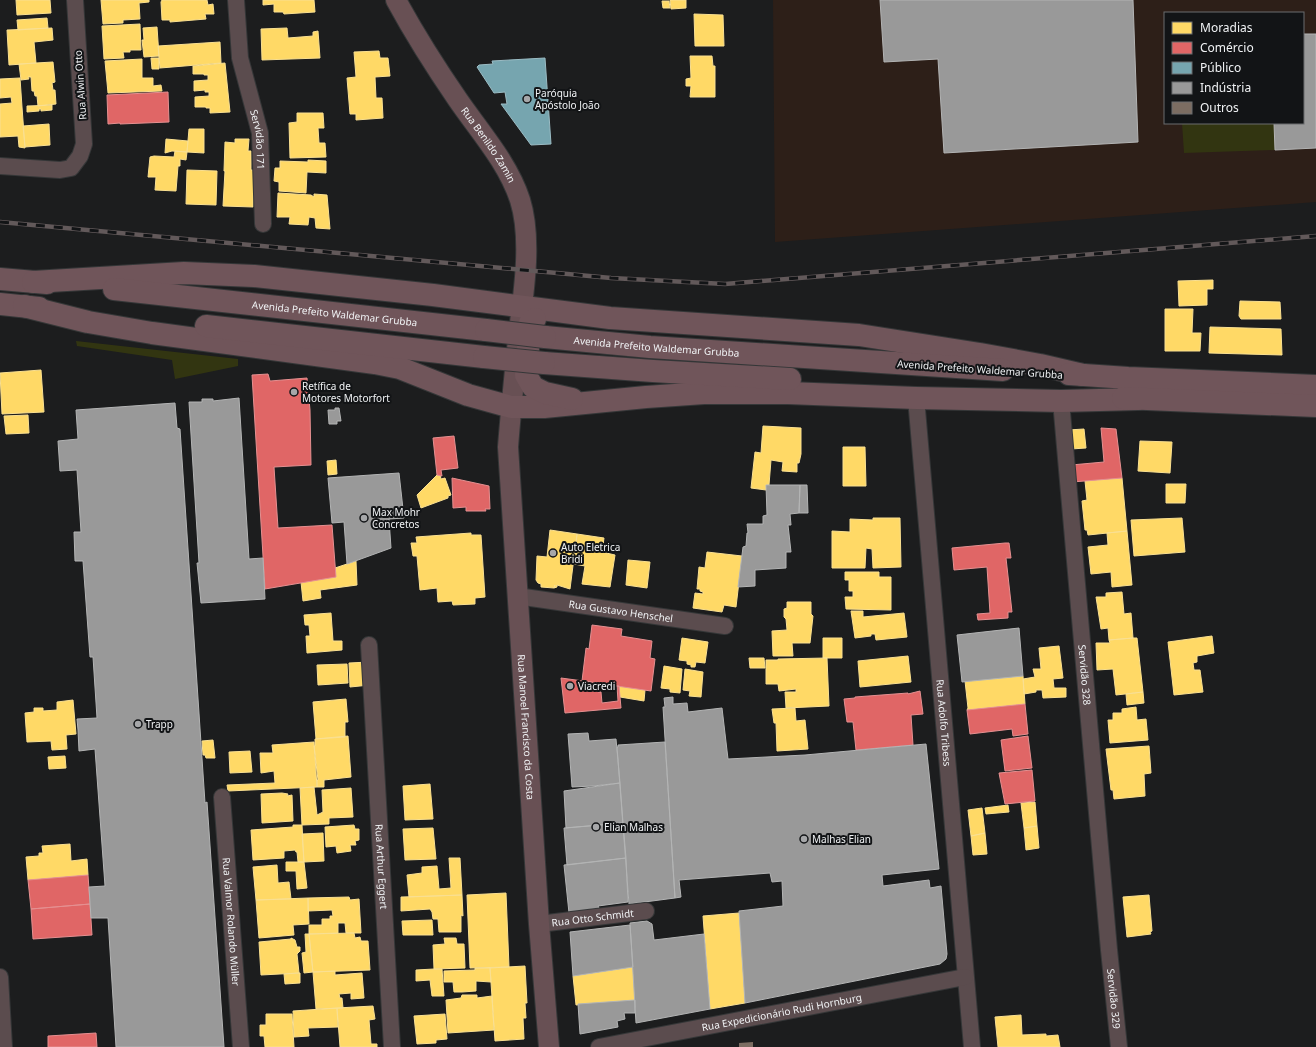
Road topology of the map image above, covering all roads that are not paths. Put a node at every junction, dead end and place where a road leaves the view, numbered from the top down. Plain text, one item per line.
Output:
1 (75, 0) edge
2 (236, 0) edge
3 (396, 0) edge
4 (0, 166) edge
5 (263, 224) dead end
6 (0, 279) edge
7 (34, 282) junction
8 (0, 304) edge
9 (24, 306) junction
10 (522, 307) junction
11 (550, 311) junction
12 (1083, 375) junction
13 (1316, 386) edge
14 (916, 398) junction
15 (1138, 398) junction
16 (1061, 401) junction
17 (603, 402) junction
18 (511, 406) junction
19 (1316, 406) edge
20 (517, 596) junction
21 (725, 626) dead end
22 (369, 645) dead end
23 (222, 797) dead end
24 (646, 911) dead end
25 (539, 924) junction
26 (1109, 950) joint
27 (0, 977) edge
28 (965, 977) junction
29 (4, 1047) edge
30 (240, 1047) edge
31 (392, 1047) edge
32 (549, 1047) edge
33 (599, 1047) edge
34 (972, 1047) edge
35 (1119, 1047) edge

1 - 4 street, Rua Alwin Otto
2 - 5 street, Servidão 171
3 - 10 main road, Rua Benildo Zamin
6 - 7 highway, Avenida Prefeito Waldemar Grubba
7 - 10 highway
7 - 12 highway, Avenida Prefeito Waldemar Grubba, bridge
8 - 9 highway, Avenida Prefeito Waldemar Grubba
9 - 15 highway, Avenida Prefeito Waldemar Grubba, bridge
9 - 18 highway
10 - 11 highway
10 - 18 main road, Rua Benildo Zamin
11 - 12 highway
11 - 17 highway
12 - 13 highway, Avenida Prefeito Waldemar Grubba
14 - 16 highway
14 - 17 highway
14 - 28 street, Rua Adolfo Tribess
15 - 16 highway
15 - 19 highway, Avenida Prefeito Waldemar Grubba
16 - 26 street, Servidão 328
17 - 18 highway
18 - 20 main road, Rua Manoel Francisco da Costa
20 - 21 street, Rua Gustavo Henschel
20 - 25 main road, Rua Manoel Francisco da Costa
22 - 31 street, Rua Arthur Eggert
23 - 30 street, Rua Valmor Rolando Müller
24 - 25 street, Rua Otto Schmidt
25 - 32 main road, Rua Manoel Francisco da Costa
26 - 35 street, Servidão 329
27 - 29 street
28 - 33 street, Rua Expedicionário Rudi Hornburg
28 - 34 street, Rua Adolfo Tribess

